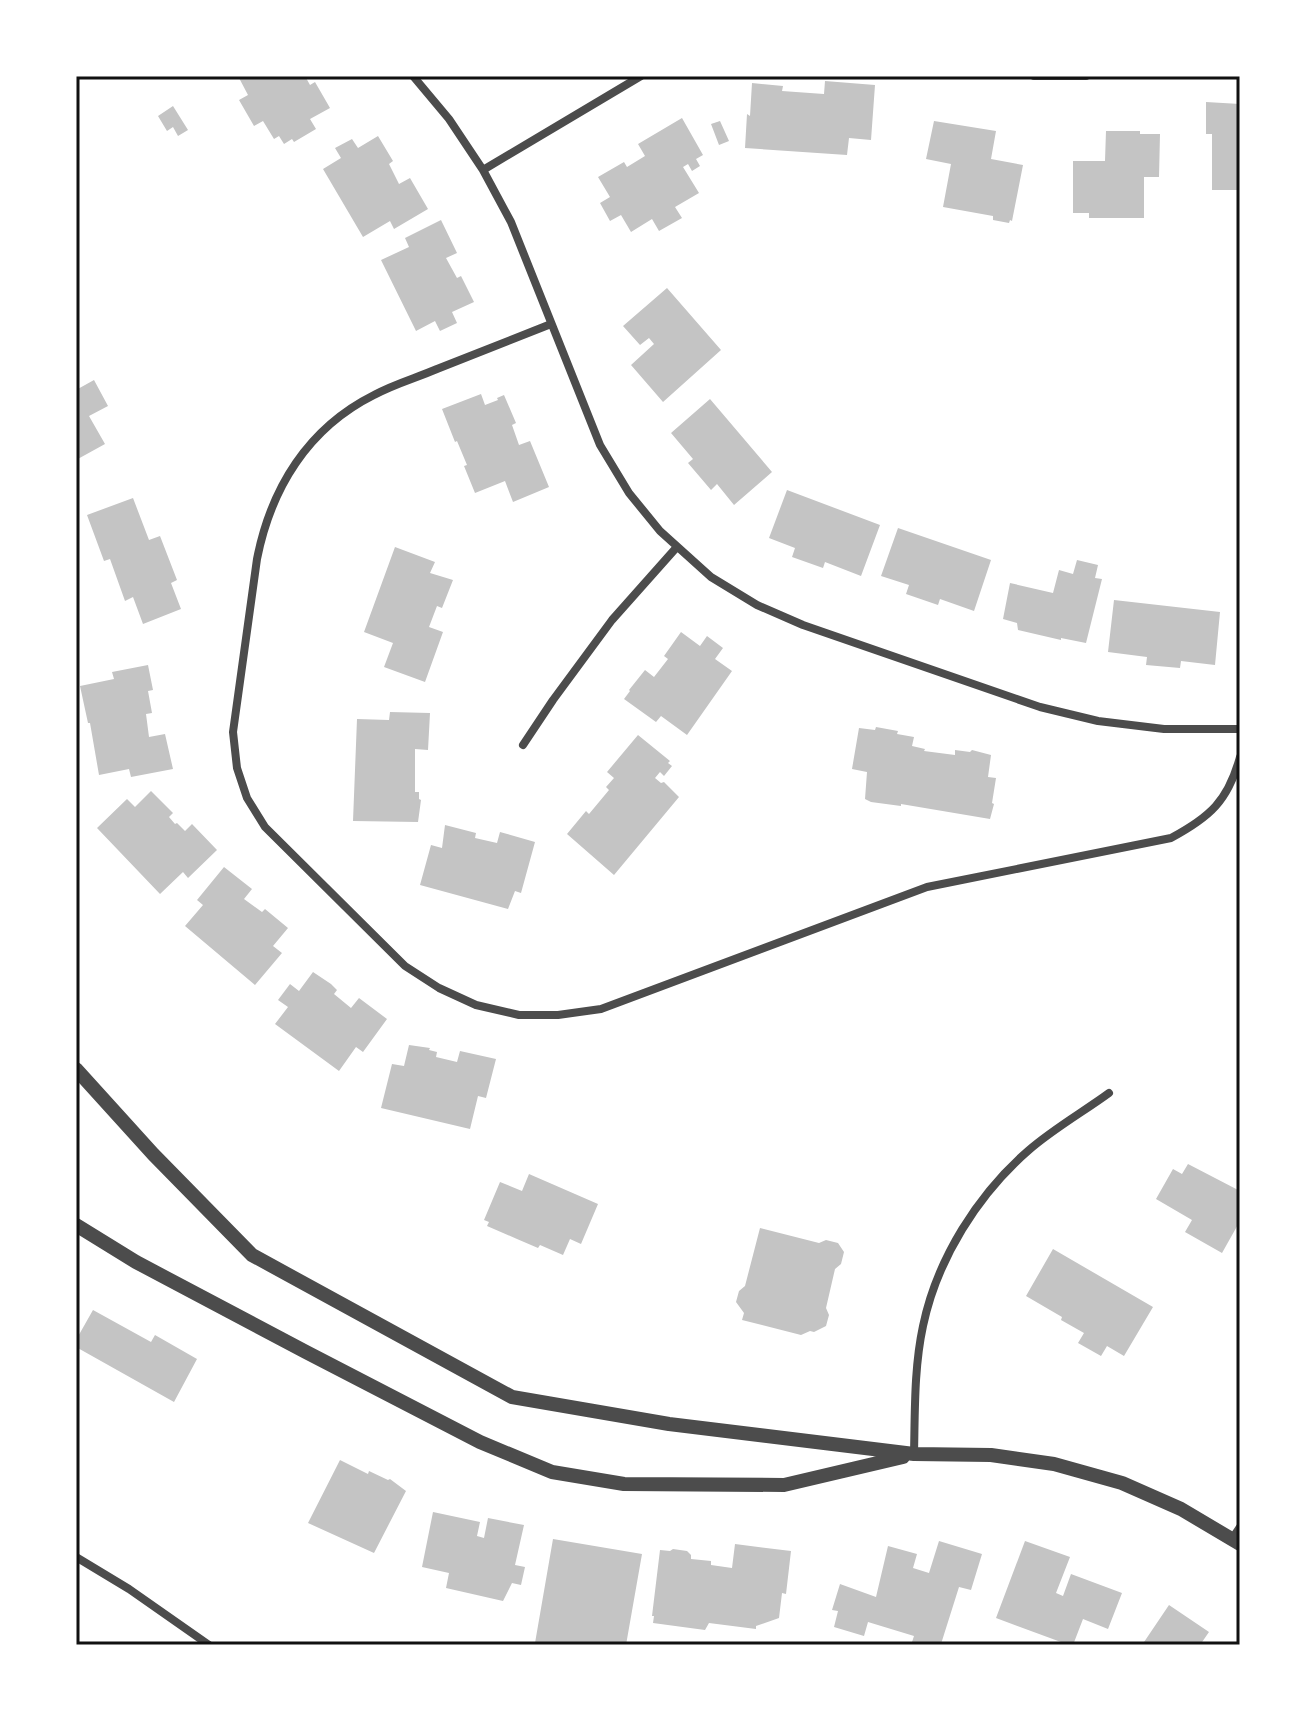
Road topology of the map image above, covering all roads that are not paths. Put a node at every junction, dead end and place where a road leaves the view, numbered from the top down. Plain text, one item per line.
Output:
1 (413, 76) edge
2 (641, 76) edge
3 (1034, 76) edge
4 (1086, 76) edge
5 (483, 170) junction
6 (551, 324) junction
7 (676, 548) junction
8 (1240, 729) edge
9 (523, 745) dead end
10 (1240, 757) edge
11 (76, 1069) edge
12 (1109, 1093) dead end
13 (76, 1225) edge
14 (914, 1454) junction
15 (1237, 1537) edge
16 (76, 1557) edge
17 (209, 1645) edge

1 - 5 street
2 - 5 street
3 - 4 street
5 - 6 street
6 - 7 street
6 - 10 street
7 - 8 street
7 - 9 street
11 - 14 street
12 - 14 street
13 - 14 street
14 - 15 street
16 - 17 street

